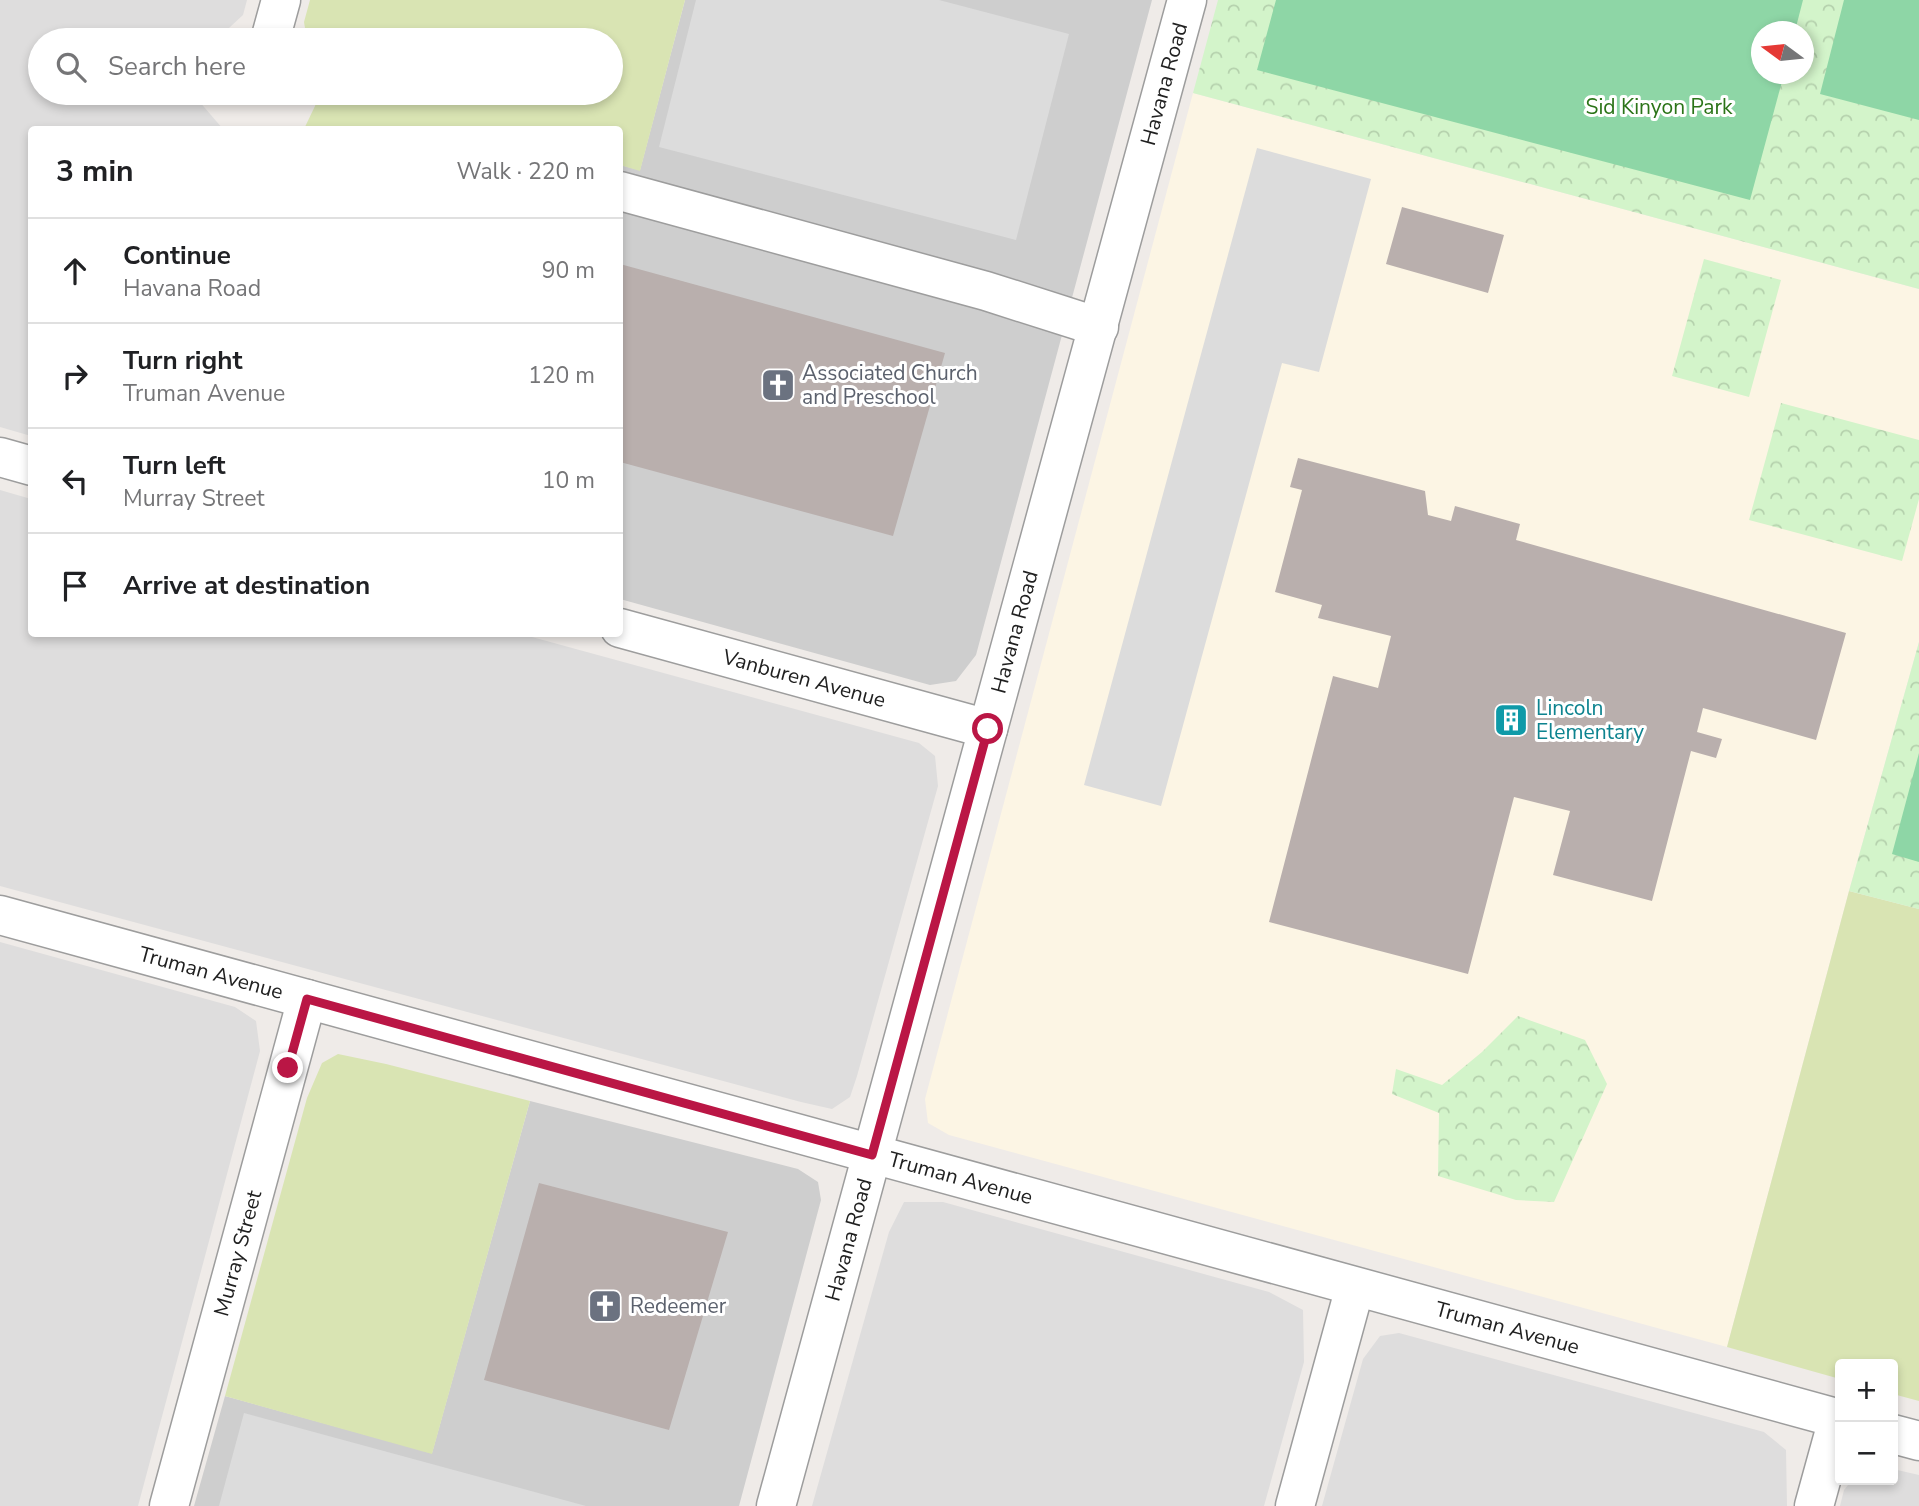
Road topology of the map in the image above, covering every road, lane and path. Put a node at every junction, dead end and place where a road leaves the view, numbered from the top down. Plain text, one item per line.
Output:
1 (281, 0) edge
2 (1187, 0) edge
3 (273, 28) edge
4 (623, 192) edge
5 (1099, 327) junction
6 (0, 457) edge
7 (28, 465) edge
8 (623, 629) edge
9 (988, 729) junction
10 (0, 915) edge
11 (307, 999) junction
12 (872, 1155) junction
13 (1355, 1287) junction
14 (1835, 1418) edge
15 (1838, 1422) edge
16 (1898, 1435) edge
17 (1919, 1441) edge
18 (169, 1506) edge
19 (776, 1506) edge
20 (1295, 1506) edge
21 (1814, 1506) edge

1 - 3 street
2 - 5 street, Havana Road
4 - 5 street
5 - 9 street, Havana Road
6 - 7 street
8 - 9 street, Vanburen Avenue
9 - 12 street, Havana Road
10 - 11 street, Truman Avenue
11 - 12 street, Truman Avenue
11 - 18 street, Murray Street
12 - 13 street, Truman Avenue
12 - 19 street, Havana Road
13 - 14 street, Truman Avenue
13 - 20 street
15 - 21 street
16 - 17 street

